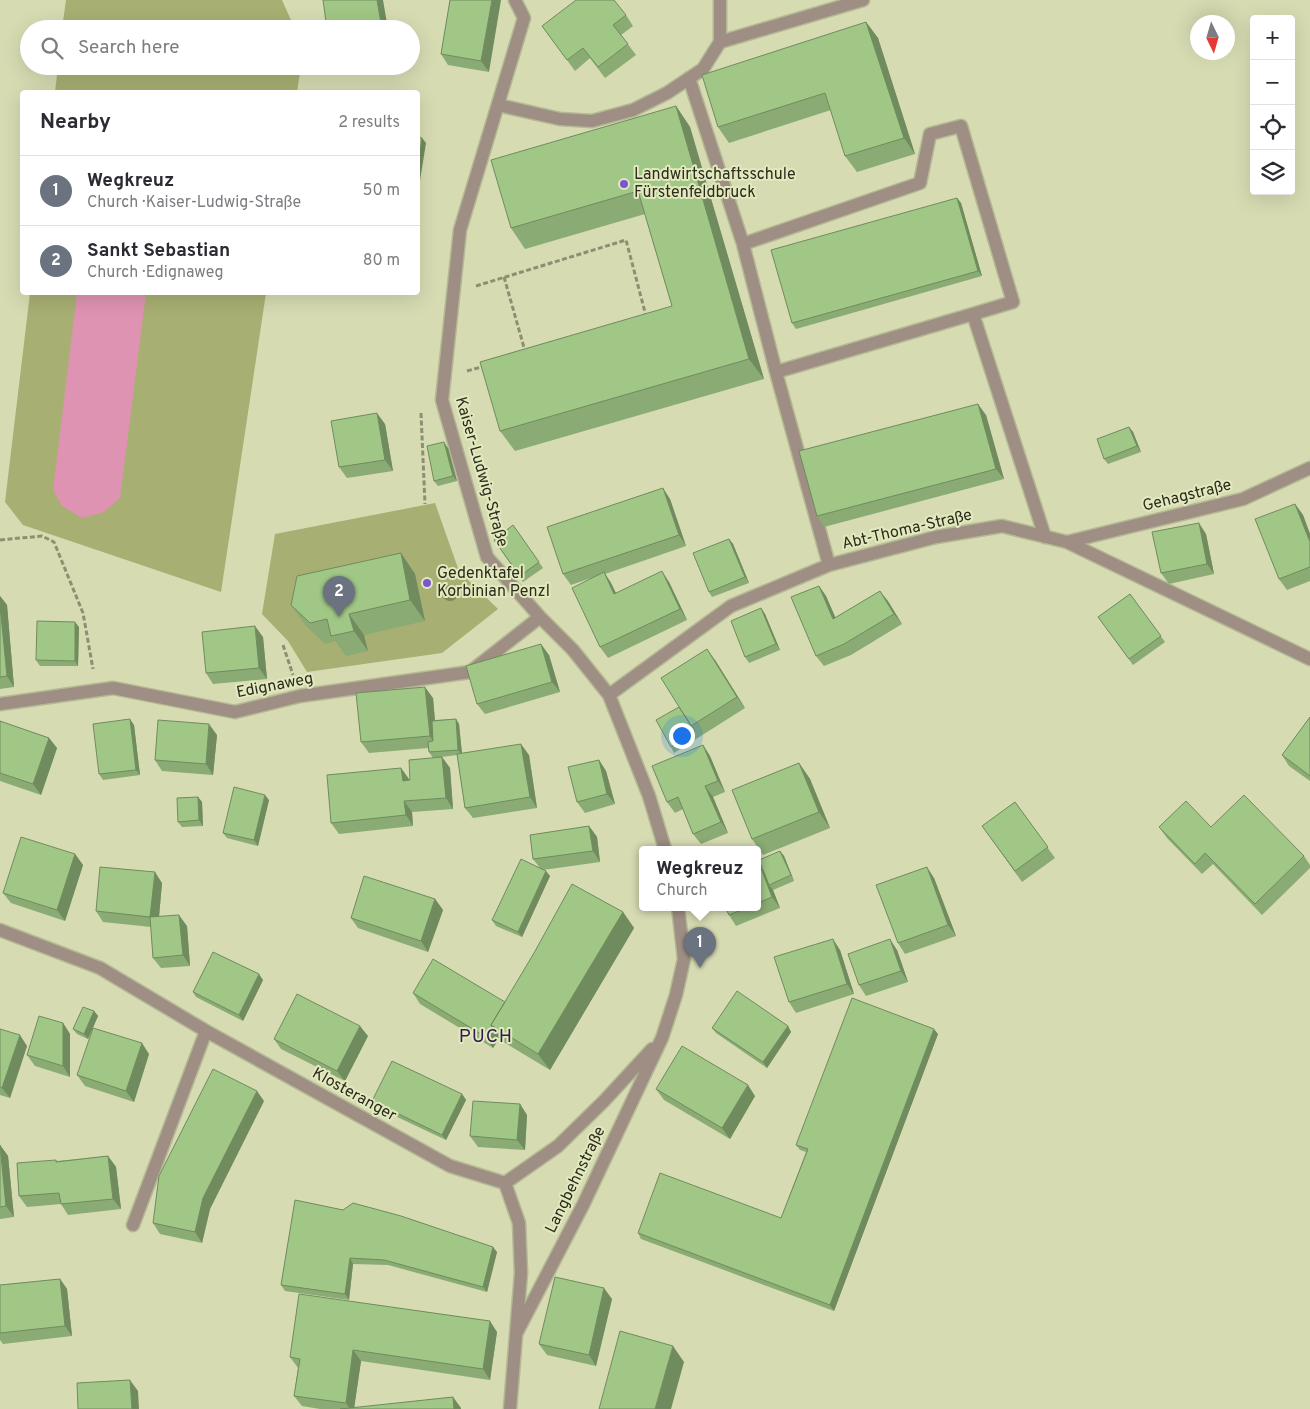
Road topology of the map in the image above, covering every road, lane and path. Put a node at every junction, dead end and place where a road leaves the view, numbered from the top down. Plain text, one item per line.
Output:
1 (514, 0) edge
2 (720, 0) edge
3 (863, 0) edge
4 (720, 42) junction
5 (689, 78) junction
6 (498, 105) junction
7 (743, 244) junction
8 (504, 277) junction
9 (454, 293) junction
10 (973, 314) junction
11 (647, 319) edge
12 (526, 354) edge
13 (490, 365) edge
14 (776, 372) junction
15 (444, 378) junction
16 (421, 411) dead end
17 (1310, 468) edge
18 (425, 504) dead end
19 (1045, 537) junction
20 (0, 540) edge
21 (1067, 542) junction
22 (830, 566) junction
23 (540, 616) junction
24 (283, 645) dead end
25 (1310, 659) edge
26 (96, 690) junction
27 (609, 695) junction
28 (300, 696) junction
29 (0, 704) edge
30 (665, 846) edge
31 (678, 911) edge
32 (0, 930) edge
33 (206, 1031) junction
34 (662, 1038) junction
35 (505, 1183) junction
36 (133, 1225) dead end
37 (516, 1334) junction
38 (510, 1409) edge

1 - 6 street, Kaiser-Ludwig-Straße
2 - 4 street
3 - 4 street
4 - 5 street
5 - 6 street
5 - 7 street
6 - 9 street, Kaiser-Ludwig-Straße
7 - 10 street
7 - 14 street
8 - 9 path
8 - 11 path
8 - 12 path
9 - 15 street, Kaiser-Ludwig-Straße
10 - 14 street
10 - 19 street
13 - 15 path
14 - 22 street
15 - 23 street, Kaiser-Ludwig-Straße
16 - 18 path
17 - 21 street, Gehagstraße
19 - 21 street, Abt-Thoma-Straße
19 - 22 street, Abt-Thoma-Straße
20 - 26 path
21 - 25 street, Abt-Thoma-Straße
22 - 27 street, Abt-Thoma-Straße
23 - 27 street, Kaiser-Ludwig-Straße
23 - 28 street, Edignaweg
24 - 28 path
26 - 28 street, Edignaweg
26 - 29 street, Edignaweg
27 - 30 street, Kaiser-Ludwig-Straße
31 - 34 street
32 - 33 street, Klosteranger
33 - 35 street, Klosteranger
33 - 36 street
34 - 35 street
34 - 37 street, Langbehnstraße
35 - 37 street, Langbehnstraße
37 - 38 street, Langbehnstraße

